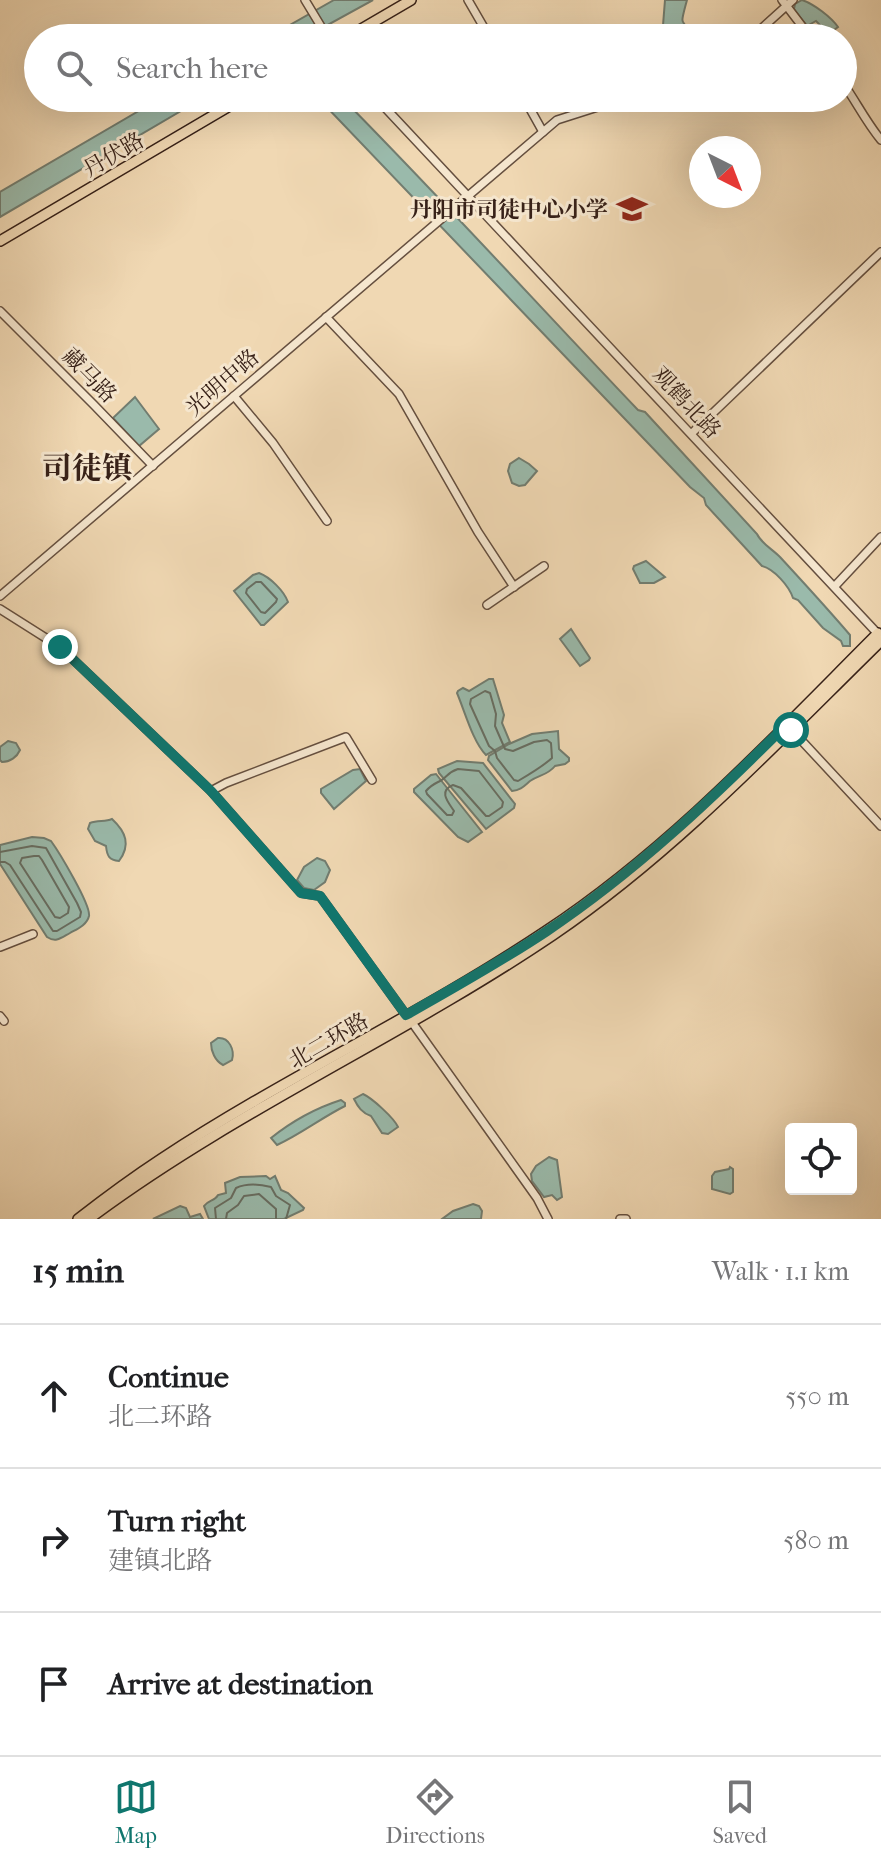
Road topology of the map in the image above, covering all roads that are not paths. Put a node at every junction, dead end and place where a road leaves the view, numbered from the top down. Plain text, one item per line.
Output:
1 (411, 0) edge
2 (468, 0) edge
3 (793, 0) edge
4 (307, 3) edge
5 (784, 4) edge
6 (320, 24) edge
7 (370, 24) edge
8 (482, 24) edge
9 (765, 24) edge
10 (800, 24) edge
11 (857, 103) edge
12 (219, 112) edge
13 (389, 112) edge
14 (532, 112) edge
15 (582, 112) edge
16 (543, 132) junction
17 (881, 140) edge
18 (468, 196) junction
19 (0, 241) edge
20 (881, 252) edge
21 (0, 311) edge
22 (326, 317) junction
23 (234, 396) junction
24 (692, 433) junction
25 (153, 466) junction
26 (327, 521) dead end
27 (881, 537) edge
28 (544, 566) dead end
29 (835, 586) junction
30 (514, 587) junction
31 (0, 596) edge
32 (487, 605) dead end
33 (0, 609) edge
34 (880, 640) edge
35 (789, 727) junction
36 (372, 780) dead end
37 (211, 791) junction
38 (881, 826) edge
39 (33, 934) dead end
40 (0, 947) edge
41 (408, 1018) junction
42 (78, 1219) edge
43 (89, 1219) edge
44 (548, 1219) edge

1 - 7 main road
2 - 8 street
3 - 5 street
4 - 6 street
5 - 9 street
5 - 10 street
11 - 17 street
12 - 19 main road, 丹伏路
13 - 18 street, 观鹤北路
14 - 16 street
15 - 16 street, 光明中路
16 - 18 street, 光明中路
18 - 22 street, 光明中路
18 - 24 street, 观鹤北路
20 - 24 street
21 - 25 street, 藏马路
22 - 23 street, 光明中路
22 - 30 street
23 - 25 street, 光明中路
23 - 26 street
24 - 29 street, 观鹤北路
25 - 31 street, 光明中路
27 - 29 street
28 - 30 street
29 - 34 street, 观鹤北路
30 - 32 street
33 - 37 street
34 - 35 main road, 北二环路
35 - 38 street
35 - 41 main road, 北二环路
36 - 37 street
37 - 41 street
39 - 40 street
41 - 42 main road, 北二环路
41 - 43 main road, 北二环路
41 - 44 street

